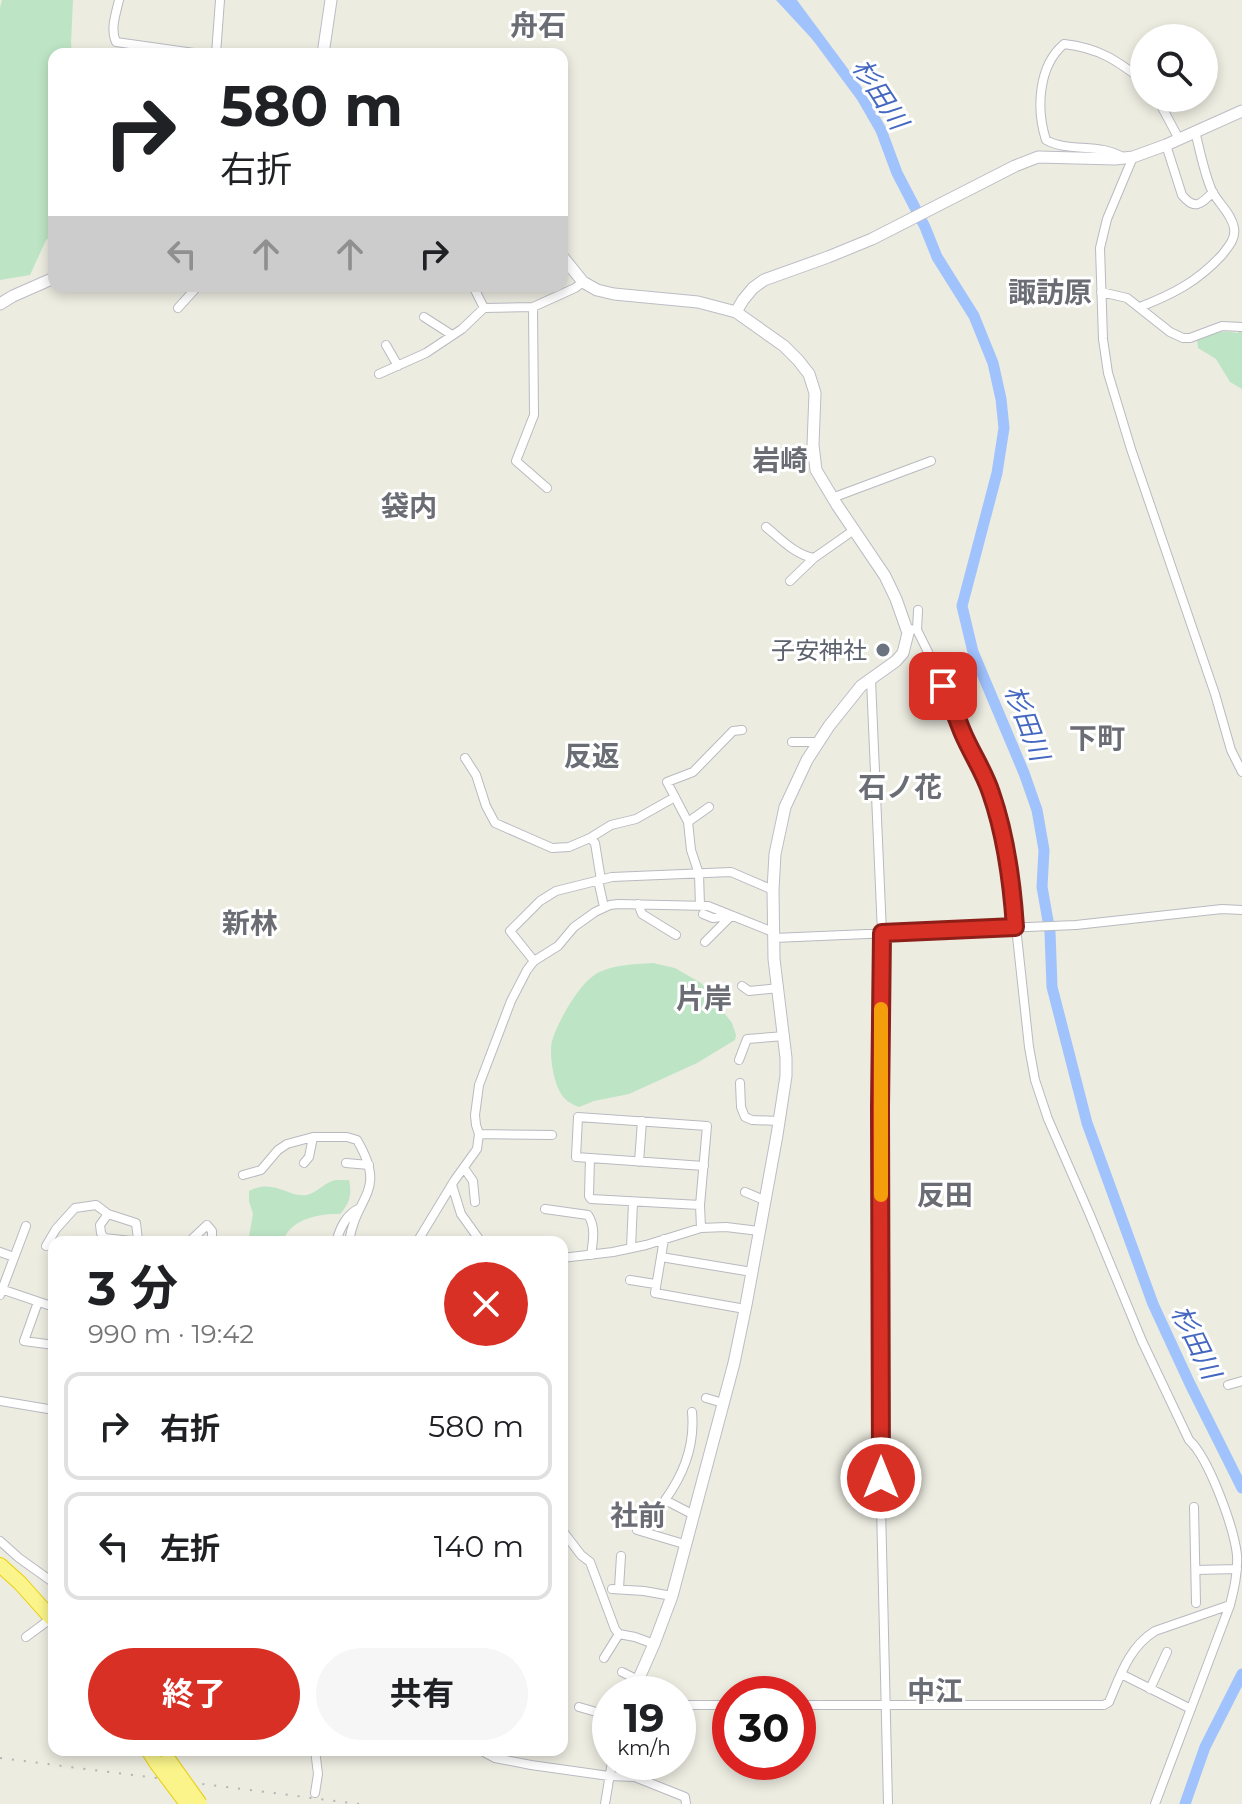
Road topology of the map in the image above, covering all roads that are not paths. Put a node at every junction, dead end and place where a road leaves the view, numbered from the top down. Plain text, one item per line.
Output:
1 (119, 0) edge
2 (220, 0) edge
3 (331, 0) edge
4 (167, 48) edge
5 (216, 48) edge
6 (324, 48) edge
7 (1130, 71) edge
8 (1242, 111) edge
9 (1165, 112) edge
10 (1195, 131) junction
11 (1179, 139) junction
12 (1166, 145) junction
13 (1129, 157) junction
14 (1213, 192) junction
15 (568, 263) edge
16 (48, 281) edge
17 (583, 282) junction
18 (568, 291) edge
19 (193, 292) edge
20 (476, 292) edge
21 (566, 292) edge
22 (1101, 292) junction
23 (0, 304) edge
24 (533, 307) junction
25 (1140, 307) junction
26 (178, 308) dead end
27 (484, 308) junction
28 (736, 312) junction
29 (424, 317) dead end
30 (1242, 327) edge
31 (452, 335) junction
32 (386, 345) dead end
33 (398, 366) junction
34 (379, 374) dead end
35 (931, 461) dead end
36 (547, 488) dead end
37 (832, 498) junction
38 (766, 527) dead end
39 (854, 530) junction
40 (814, 558) junction
41 (790, 581) dead end
42 (918, 610) dead end
43 (912, 630) junction
44 (871, 680) junction
45 (742, 730) dead end
46 (792, 742) dead end
47 (818, 742) junction
48 (465, 758) dead end
49 (1242, 772) edge
50 (675, 797) junction
51 (709, 807) dead end
52 (688, 822) junction
53 (590, 838) junction
54 (699, 874) junction
55 (599, 880) junction
56 (773, 890) junction
57 (638, 904) junction
58 (604, 907) junction
59 (702, 910) junction
60 (1242, 910) edge
61 (731, 916) junction
62 (1018, 927) junction
63 (882, 933) junction
64 (676, 935) dead end
65 (774, 935) junction
66 (705, 942) dead end
67 (534, 961) junction
68 (742, 986) dead end
69 (779, 988) junction
70 (785, 1036) junction
71 (739, 1060) dead end
72 (740, 1083) dead end
73 (642, 1121) junction
74 (779, 1121) junction
75 (479, 1134) junction
76 (552, 1135) dead end
77 (313, 1137) junction
78 (590, 1158) junction
79 (639, 1162) junction
80 (304, 1163) dead end
81 (346, 1163) dead end
82 (369, 1165) junction
83 (704, 1166) junction
84 (464, 1168) junction
85 (243, 1175) dead end
86 (452, 1185) junction
87 (745, 1192) dead end
88 (764, 1200) junction
89 (475, 1202) dead end
90 (633, 1202) junction
91 (700, 1205) junction
92 (360, 1208) junction
93 (545, 1209) dead end
94 (108, 1214) junction
95 (26, 1226) dead end
96 (701, 1228) junction
97 (759, 1231) junction
98 (52, 1236) edge
99 (103, 1236) edge
100 (139, 1236) edge
101 (195, 1236) edge
102 (212, 1236) edge
103 (338, 1236) edge
104 (351, 1236) edge
105 (421, 1236) edge
106 (477, 1236) edge
107 (664, 1239) junction
108 (48, 1243) edge
109 (46, 1246) dead end
110 (631, 1248) junction
111 (0, 1252) edge
112 (591, 1255) junction
113 (14, 1257) junction
114 (568, 1257) edge
115 (661, 1257) junction
116 (752, 1272) junction
117 (630, 1280) dead end
118 (655, 1284) junction
119 (1, 1291) edge
120 (38, 1302) junction
121 (48, 1305) edge
122 (745, 1309) junction
123 (48, 1344) edge
124 (1242, 1381) edge
125 (1228, 1385) dead end
126 (706, 1398) dead end
127 (0, 1401) edge
128 (723, 1403) junction
129 (48, 1409) edge
130 (692, 1412) dead end
131 (1194, 1507) dead end
132 (692, 1514) junction
133 (637, 1530) dead end
134 (568, 1538) edge
135 (0, 1541) edge
136 (684, 1544) junction
137 (0, 1553) edge
138 (621, 1556) dead end
139 (0, 1565) edge
140 (1237, 1569) junction
141 (1196, 1570) junction
142 (48, 1579) edge
143 (672, 1596) junction
144 (1196, 1603) dead end
145 (1230, 1605) junction
146 (48, 1609) edge
147 (48, 1610) edge
148 (48, 1620) edge
149 (619, 1634) junction
150 (26, 1637) dead end
151 (654, 1644) junction
152 (1167, 1652) dead end
153 (604, 1658) dead end
154 (622, 1672) dead end
155 (1121, 1674) junction
156 (630, 1676) edge
157 (639, 1676) edge
158 (1150, 1689) junction
159 (885, 1704) junction
160 (816, 1705) edge
161 (579, 1707) dead end
162 (1191, 1709) junction
163 (592, 1711) edge
164 (316, 1756) edge
165 (491, 1756) edge
166 (162, 1758) edge
167 (592, 1774) edge
168 (608, 1780) edge
169 (643, 1780) edge
170 (315, 1793) dead end
171 (187, 1804) edge
172 (200, 1804) edge
173 (605, 1804) edge
174 (686, 1804) edge
175 (888, 1804) edge
176 (1155, 1804) edge

1 - 4 street
2 - 5 street
3 - 6 street
7 - 13 street
8 - 10 street
9 - 11 street
10 - 11 street
10 - 14 street
11 - 12 street
12 - 13 street
12 - 14 street
13 - 22 street
13 - 28 street
14 - 25 street
15 - 17 street
16 - 23 street
17 - 18 street
17 - 28 street
19 - 26 street
20 - 27 street
21 - 24 street
22 - 25 street
22 - 49 street
24 - 27 street
24 - 36 street
25 - 30 street
27 - 31 street
28 - 37 street
29 - 31 street
31 - 33 street
32 - 33 street
33 - 34 street
35 - 37 street
37 - 39 street
38 - 40 street
39 - 40 street
39 - 43 street
40 - 41 street
42 - 43 street
43 - 44 street
43 - 62 street
44 - 47 street
44 - 63 street
45 - 50 street
46 - 47 street
47 - 56 street
48 - 53 street
50 - 52 street
50 - 53 street
51 - 52 street
52 - 54 street
53 - 55 street
54 - 55 street
54 - 56 street
54 - 59 street
55 - 58 street
55 - 67 street
56 - 65 street
57 - 58 street
57 - 59 street
57 - 64 street
58 - 67 street
59 - 61 street
60 - 62 street
61 - 65 street
61 - 66 street
62 - 63 street
62 - 140 street
63 - 65 street
63 - 159 street
65 - 69 street
67 - 75 street
68 - 69 street
69 - 70 street
70 - 71 street
70 - 74 street
72 - 74 street
73 - 78 street
73 - 79 street
73 - 83 street
74 - 88 street
75 - 76 street
75 - 84 street
77 - 80 street
77 - 82 street
77 - 85 street
78 - 79 street
78 - 90 street
79 - 83 street
81 - 82 street
82 - 92 street
83 - 91 street
84 - 86 street
84 - 89 street
86 - 105 street
86 - 106 street
87 - 88 street
88 - 97 street
90 - 91 street
90 - 110 street
91 - 96 street
92 - 103 street
92 - 104 street
93 - 112 street
94 - 98 street
94 - 99 street
94 - 100 street
95 - 113 street
96 - 97 street
96 - 107 street
97 - 116 street
101 - 102 street
107 - 110 street
107 - 115 street
108 - 109 street
110 - 112 street
111 - 113 street
112 - 114 street
113 - 119 street
115 - 116 street
115 - 118 street
116 - 122 street
117 - 118 street
118 - 122 street
119 - 120 street
120 - 121 street
120 - 123 street
122 - 128 street
124 - 125 street
126 - 128 street
127 - 129 street
128 - 132 street
130 - 132 street
131 - 141 street
132 - 136 street
133 - 136 street
134 - 149 street
135 - 142 street
136 - 143 street
137 - 146 highway
138 - 143 street
139 - 147 highway
140 - 141 street
140 - 145 street
141 - 144 street
143 - 151 street
145 - 155 street
145 - 162 street
148 - 150 street
149 - 151 street
149 - 153 street
151 - 157 street
152 - 158 street
154 - 156 street
155 - 158 street
155 - 159 street
158 - 162 street
159 - 160 street
159 - 175 street
161 - 163 street
162 - 176 street
164 - 170 street
165 - 167 street
166 - 171 highway, bridge
166 - 172 highway, bridge
168 - 173 street
169 - 174 street

